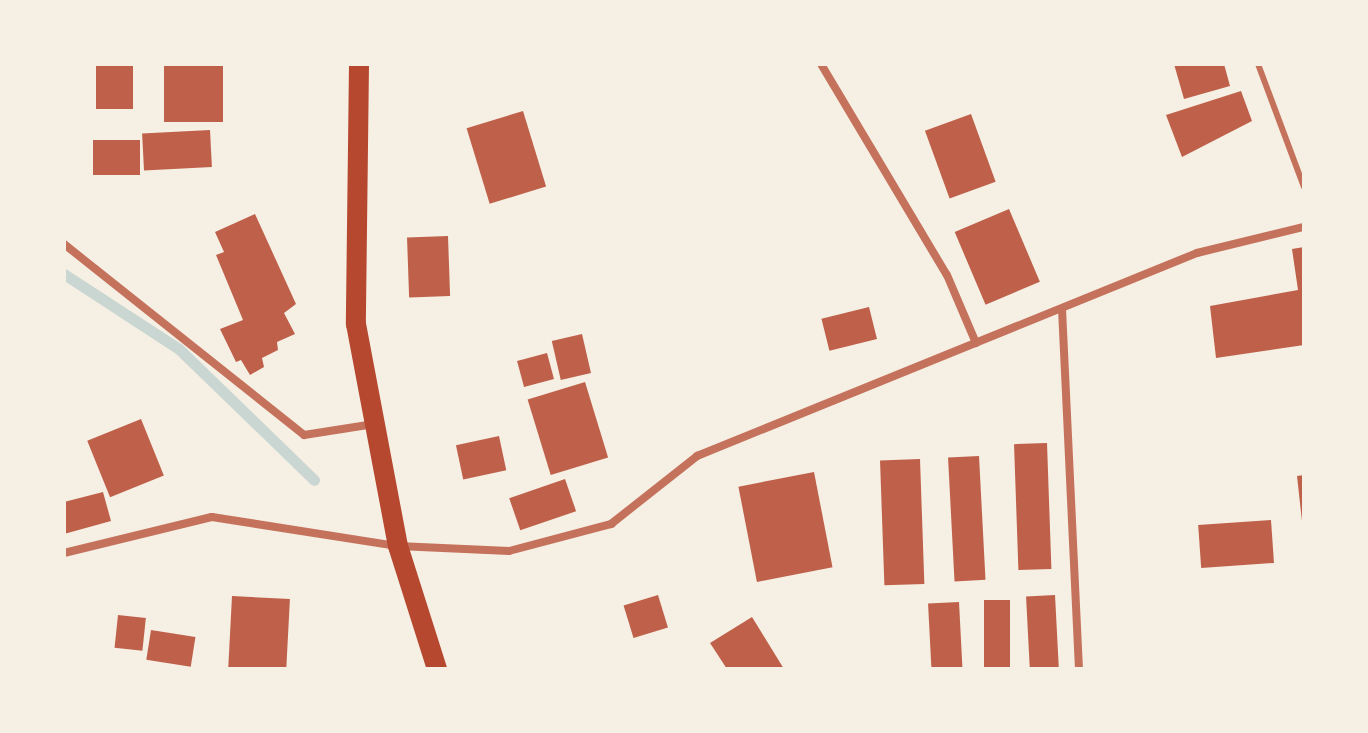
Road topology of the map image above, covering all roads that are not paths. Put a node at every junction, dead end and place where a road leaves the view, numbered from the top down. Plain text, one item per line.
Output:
1 (359, 64) edge
2 (821, 64) edge
3 (1258, 64) edge
4 (1304, 187) edge
5 (1304, 227) edge
6 (64, 244) edge
7 (1062, 309) junction
8 (976, 343) junction
9 (374, 424) junction
10 (398, 546) junction
11 (64, 553) edge
12 (437, 669) edge
13 (1079, 669) edge

1 - 9 main road
2 - 8 street
3 - 4 lane
5 - 7 street
6 - 9 street
7 - 8 street
7 - 13 street
8 - 10 street
9 - 10 main road
10 - 11 street
10 - 12 main road

